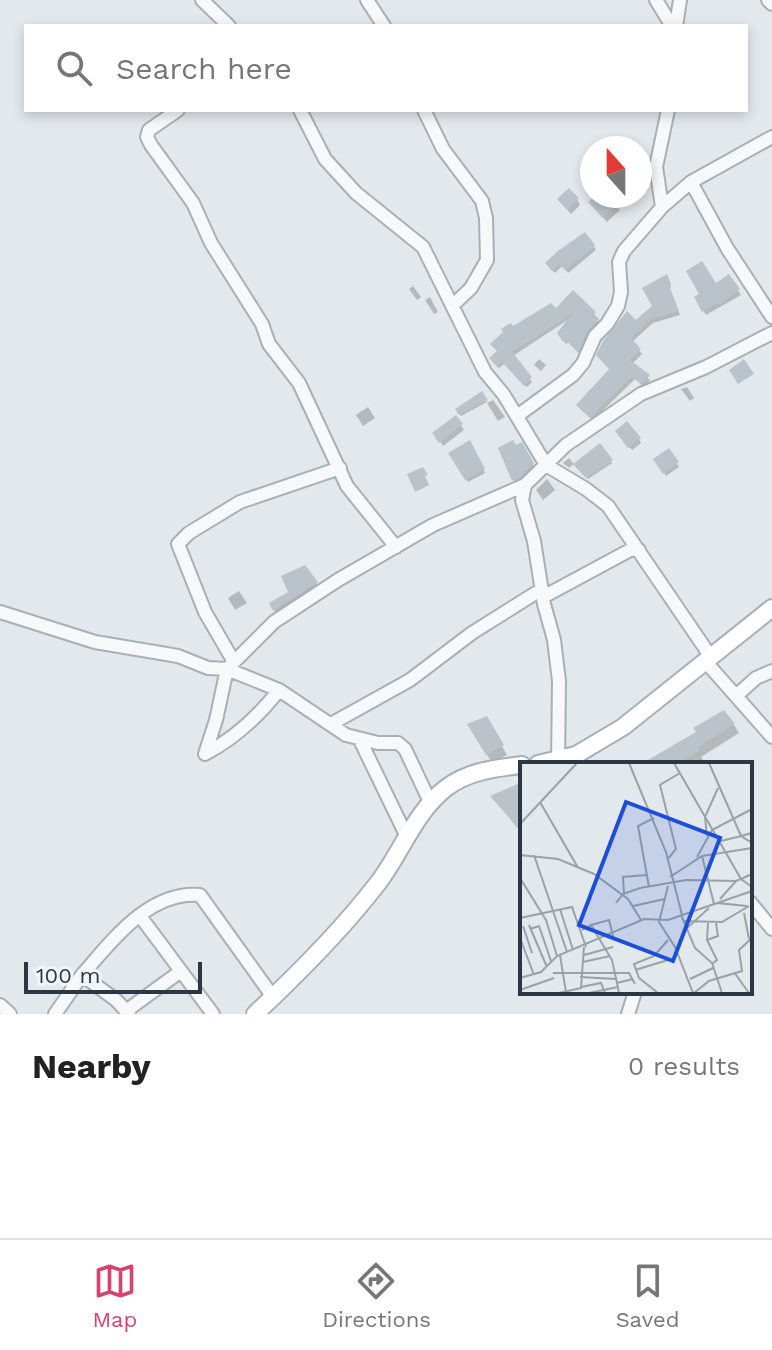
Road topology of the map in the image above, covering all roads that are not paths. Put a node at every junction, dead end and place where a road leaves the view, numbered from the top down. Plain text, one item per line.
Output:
1 (202, 0) edge
2 (367, 0) edge
3 (656, 0) edge
4 (680, 0) edge
5 (227, 24) edge
6 (383, 24) edge
7 (673, 24) edge
8 (674, 24) edge
9 (175, 112) edge
10 (301, 112) edge
11 (425, 112) edge
12 (668, 112) edge
13 (772, 137) edge
14 (691, 182) junction
15 (662, 207) junction
16 (452, 306) junction
17 (772, 317) edge
18 (772, 333) edge
19 (517, 416) junction
20 (546, 465) junction
21 (340, 468) junction
22 (525, 485) junction
23 (396, 547) junction
24 (639, 550) junction
25 (542, 593) junction
26 (772, 608) edge
27 (0, 612) edge
28 (708, 659) junction
29 (231, 666) junction
30 (772, 671) edge
31 (279, 690) junction
32 (736, 696) junction
33 (331, 724) junction
34 (772, 737) edge
35 (360, 740) junction
36 (557, 762) edge
37 (559, 762) edge
38 (520, 765) edge
39 (431, 804) junction
40 (407, 837) junction
41 (752, 904) edge
42 (140, 916) junction
43 (772, 929) edge
44 (181, 971) junction
45 (82, 975) junction
46 (634, 994) edge
47 (273, 997) junction
48 (0, 1005) edge
49 (128, 1012) edge
50 (10, 1014) edge
51 (55, 1014) edge
52 (213, 1014) edge
53 (255, 1014) edge
54 (628, 1014) edge

1 - 5 street
2 - 6 street
3 - 7 street
4 - 8 street
9 - 21 street
10 - 16 street
11 - 16 street
12 - 15 street
13 - 14 street
14 - 15 street
14 - 17 street
15 - 19 street
16 - 19 street
18 - 20 street
19 - 20 street
20 - 22 street
20 - 24 street
21 - 23 street
21 - 29 street
22 - 23 street
22 - 25 street
23 - 29 street
24 - 25 street
24 - 28 street
25 - 33 street
25 - 36 street
26 - 28 street
27 - 29 street
28 - 32 street
28 - 37 street
29 - 31 street
29 - 31 street
30 - 32 street
31 - 33 street
32 - 34 street
33 - 35 street
35 - 39 street
35 - 40 street
38 - 39 street
39 - 40 street
40 - 47 street
41 - 43 street
42 - 44 street
42 - 45 street
42 - 47 street
44 - 49 street
44 - 52 street
45 - 49 street
45 - 51 street
46 - 54 street
47 - 53 street
48 - 50 street

